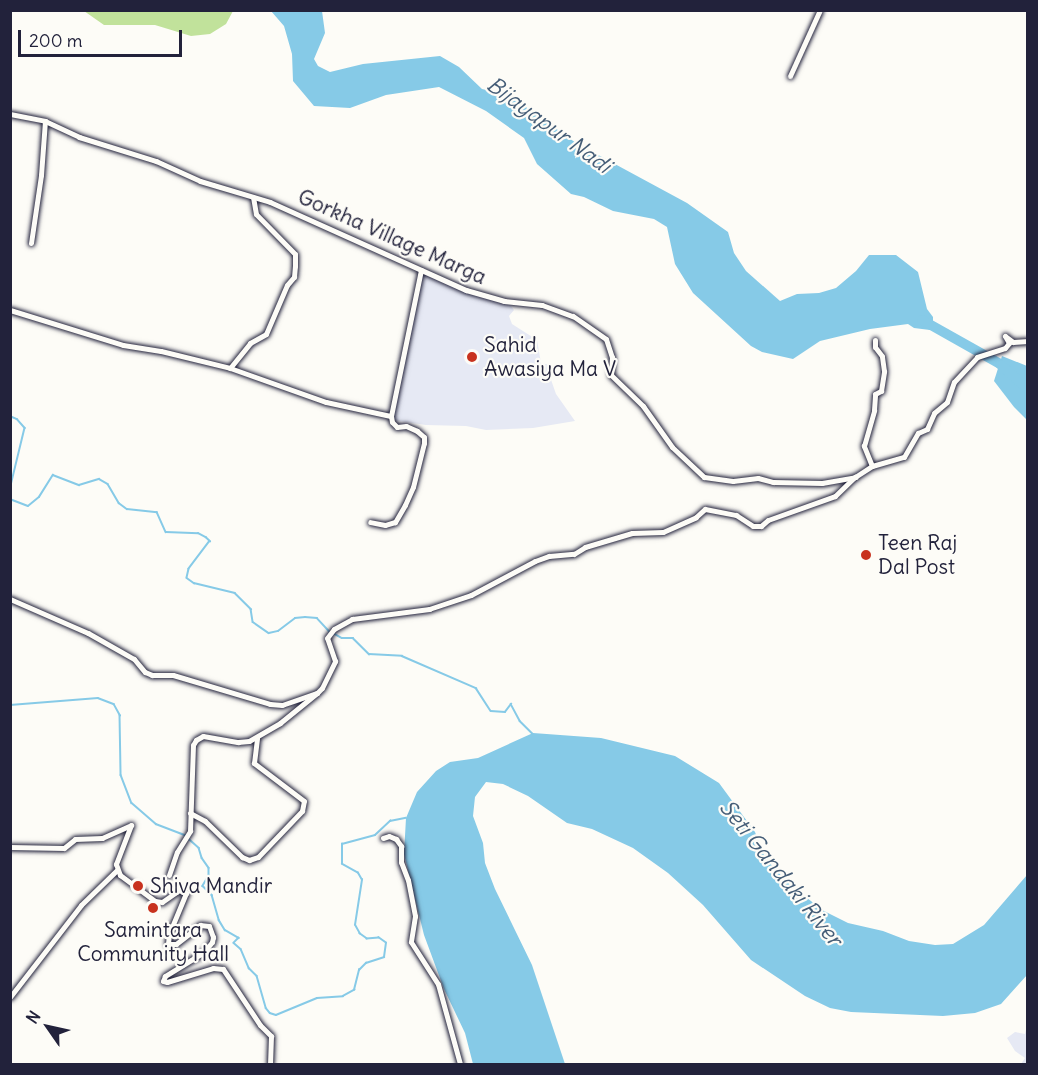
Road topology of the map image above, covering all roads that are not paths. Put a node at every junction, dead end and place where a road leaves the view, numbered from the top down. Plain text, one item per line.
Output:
1 (820, 10) edge
2 (790, 76) dead end
3 (10, 114) edge
4 (45, 122) junction
5 (253, 197) junction
6 (31, 243) dead end
7 (421, 270) junction
8 (10, 310) edge
9 (875, 340) dead end
10 (1028, 341) edge
11 (230, 368) junction
12 (391, 416) junction
13 (872, 466) junction
14 (855, 477) junction
15 (370, 522) dead end
16 (10, 599) edge
17 (317, 693) junction
18 (256, 738) junction
19 (190, 813) junction
20 (383, 838) dead end
21 (10, 847) edge
22 (117, 870) junction
23 (169, 875) dead end
24 (10, 997) edge
25 (270, 1065) edge
26 (460, 1065) edge

1 - 2 street
3 - 4 street, Gorkha Village Marga
4 - 5 street, Gorkha Village Marga
4 - 6 street
5 - 7 street, Gorkha Village Marga
5 - 11 street
7 - 12 street
7 - 14 street, Gorkha Village Marga
8 - 11 street
9 - 13 street
10 - 13 street, Gorkha Village Marga
11 - 12 street
12 - 15 street
13 - 14 street, Gorkha Village Marga
14 - 17 street
16 - 17 street
17 - 18 street
18 - 19 street
18 - 19 street
19 - 23 street
20 - 26 street
21 - 22 street
22 - 24 street
22 - 25 street

